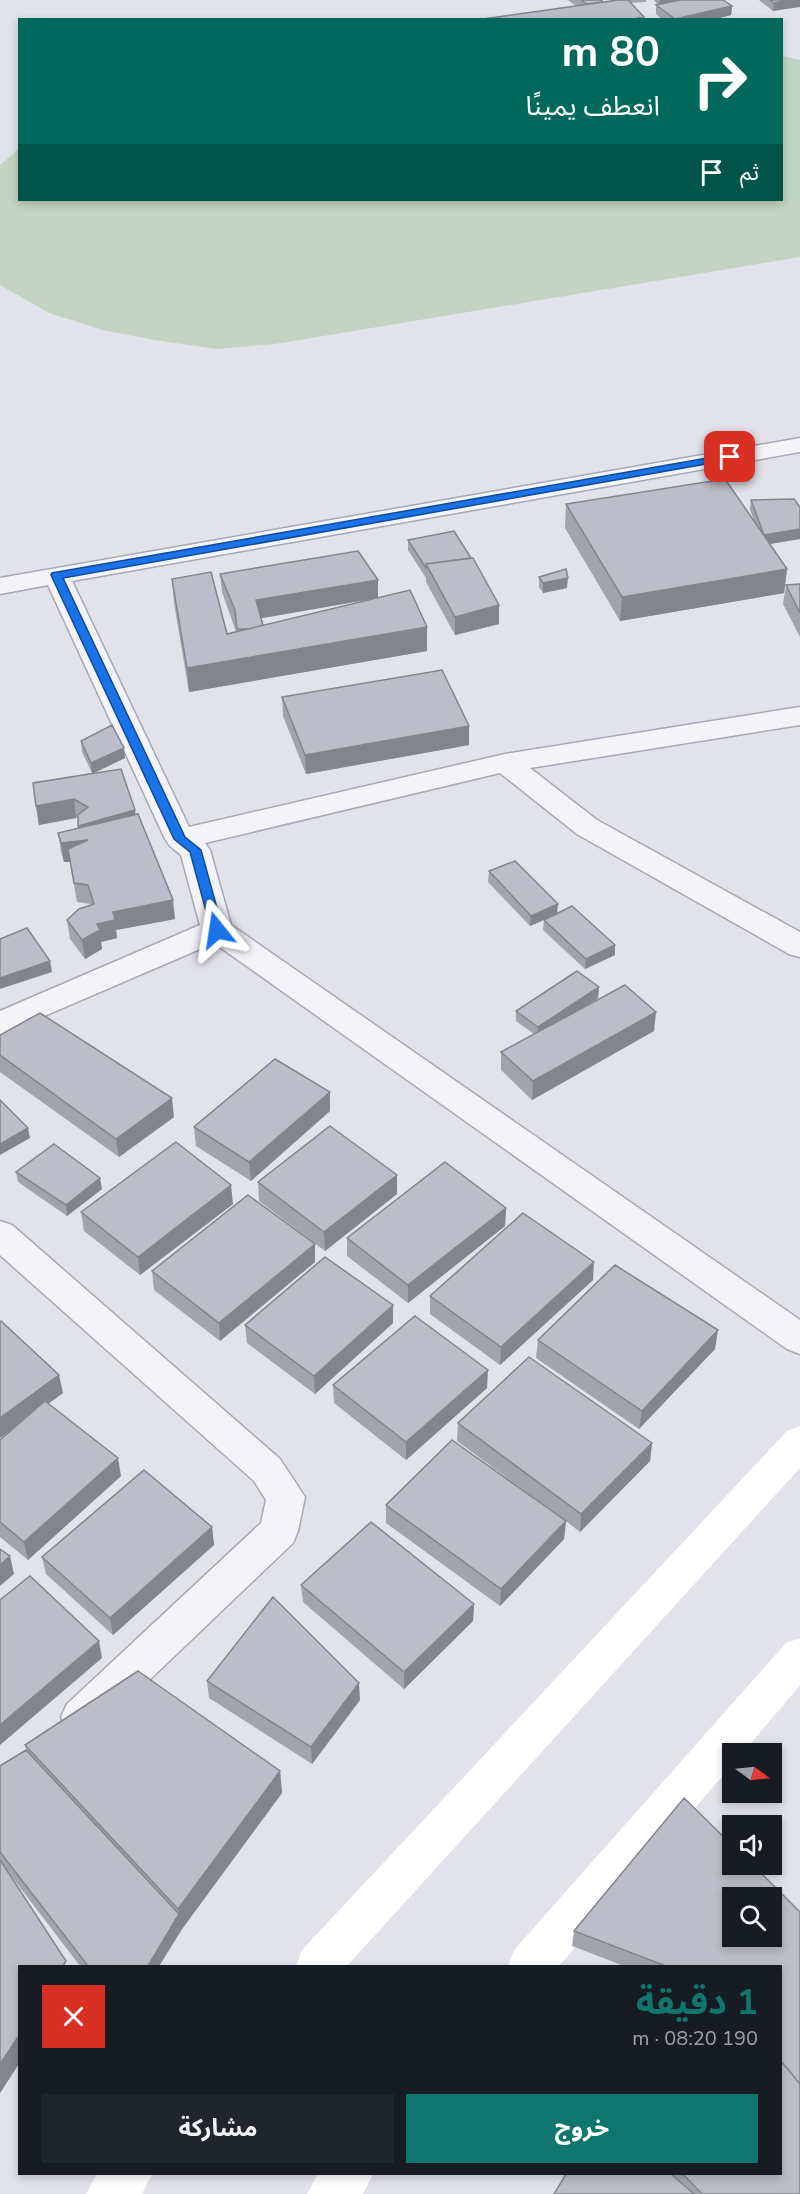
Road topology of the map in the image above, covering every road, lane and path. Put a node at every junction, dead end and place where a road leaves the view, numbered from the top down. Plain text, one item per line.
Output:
1 (800, 445) edge
2 (56, 575) junction
3 (0, 586) edge
4 (800, 716) edge
5 (505, 763) junction
6 (180, 839) junction
7 (217, 930) junction
8 (800, 946) edge
9 (0, 1024) edge
10 (0, 1234) edge
11 (800, 1340) edge
12 (800, 1442) edge
13 (800, 1656) edge
14 (56, 1742) edge
15 (319, 1965) edge
16 (531, 1965) edge
17 (128, 2175) edge
18 (348, 2175) edge
19 (110, 2194) edge
20 (331, 2194) edge

1 - 2 street
2 - 3 street
2 - 6 street
4 - 5 street
5 - 6 street
5 - 8 street
6 - 7 street
7 - 9 street
7 - 11 street
10 - 14 street
12 - 15 street
13 - 16 street
17 - 19 street
18 - 20 street

